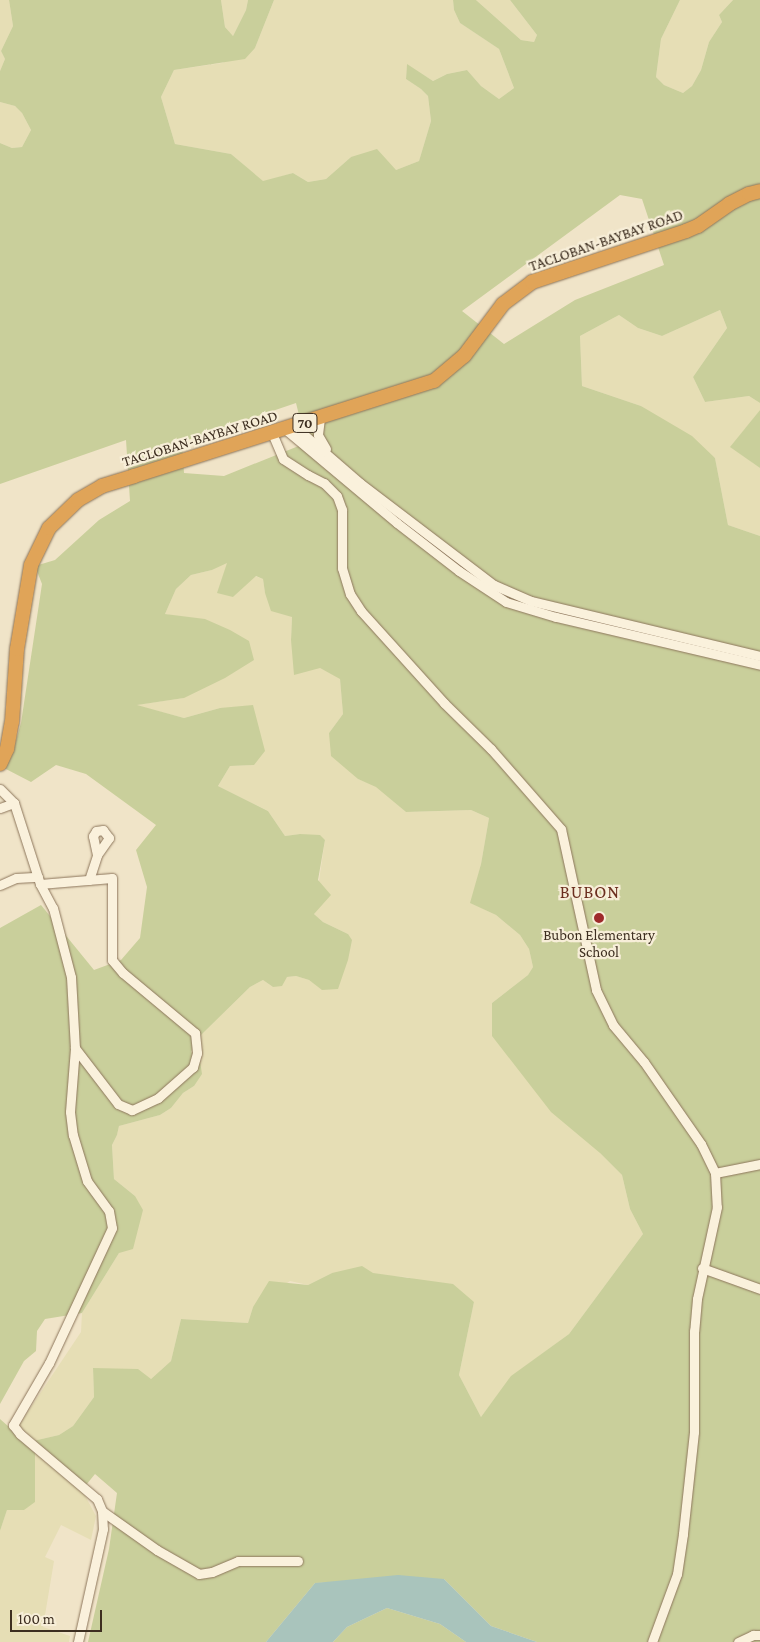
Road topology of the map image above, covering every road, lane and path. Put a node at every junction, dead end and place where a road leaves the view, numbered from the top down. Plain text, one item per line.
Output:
1 (760, 192) edge
2 (320, 418) junction
3 (284, 430) junction
4 (337, 463) junction
5 (358, 486) junction
6 (760, 656) edge
7 (760, 665) edge
8 (0, 764) edge
9 (0, 789) edge
10 (14, 804) junction
11 (0, 808) edge
12 (97, 855) dead end
13 (89, 880) junction
14 (39, 881) junction
15 (0, 885) edge
16 (75, 1048) junction
17 (760, 1164) edge
18 (715, 1173) junction
19 (702, 1268) junction
20 (760, 1289) edge
21 (102, 1511) junction
22 (298, 1561) dead end
23 (760, 1635) edge
24 (78, 1642) edge
25 (652, 1642) edge
26 (738, 1642) edge

1 - 2 highway, TACLOBAN-BAYBAY ROAD / 70
2 - 3 highway, TACLOBAN-BAYBAY ROAD / 70
2 - 4 street
3 - 4 street
3 - 5 street
3 - 8 highway, TACLOBAN-BAYBAY ROAD / 70
3 - 18 street
4 - 5 street
5 - 6 street
5 - 7 street
9 - 10 street
10 - 11 street
10 - 14 street
12 - 13 street
13 - 14 street
13 - 16 street
14 - 15 street
14 - 16 street
16 - 21 street
17 - 18 street
18 - 19 street
19 - 20 street
19 - 25 street
21 - 22 street
21 - 24 street
23 - 26 street

